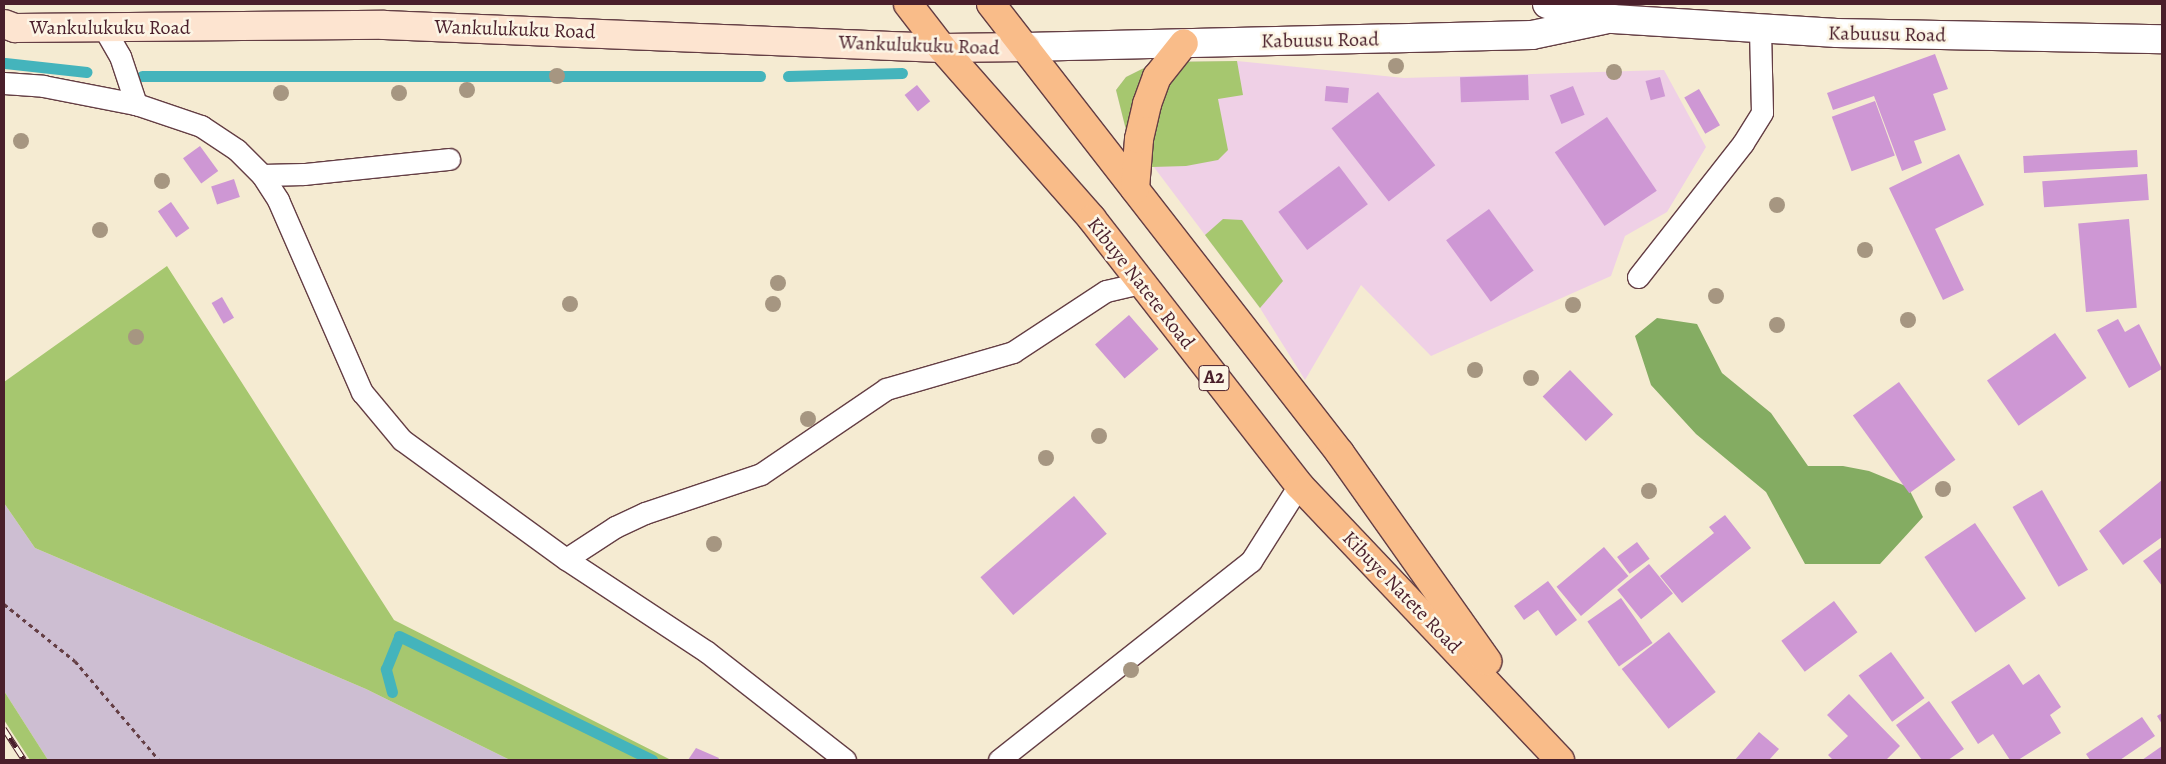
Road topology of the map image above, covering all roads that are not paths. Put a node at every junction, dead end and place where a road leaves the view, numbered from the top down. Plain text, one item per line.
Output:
1 (908, 4) edge
2 (990, 4) edge
3 (1547, 4) edge
4 (1613, 19) junction
5 (4, 24) edge
6 (102, 26) junction
7 (1760, 28) junction
8 (2162, 39) edge
9 (1184, 43) junction
10 (1026, 47) junction
11 (942, 48) junction
12 (4, 83) edge
13 (136, 104) junction
14 (449, 159) dead end
15 (262, 174) junction
16 (1134, 189) junction
17 (1638, 277) dead end
18 (1140, 283) junction
19 (1299, 485) junction
20 (566, 559) junction
21 (1539, 736) junction
22 (845, 760) edge
23 (999, 760) edge
24 (1560, 760) edge

1 - 11 main road, Kibuye Natete Road / A2
2 - 10 main road, Kibuye Natete Road / A2
3 - 4 street, Kabuusu Road
4 - 7 street, Kabuusu Road
4 - 9 street, Kabuusu Road
5 - 6 main road, Wankulukuku Road
6 - 11 main road, Wankulukuku Road
6 - 13 lane
7 - 8 street, Kabuusu Road
7 - 17 lane
9 - 10 street, Kabuusu Road
9 - 16 main road
10 - 11 main road, Wankulukuku Road
10 - 16 main road, Kibuye Natete Road / A2
11 - 18 main road, Kibuye Natete Road / A2
12 - 13 lane
13 - 15 lane
14 - 15 lane
15 - 20 lane
16 - 21 main road, Kibuye Natete Road / A2
18 - 19 main road, Kibuye Natete Road / A2
18 - 20 lane
19 - 21 main road, Kibuye Natete Road / A2
19 - 23 lane
20 - 22 lane
21 - 24 main road, Kibuye Natete Road / A2

